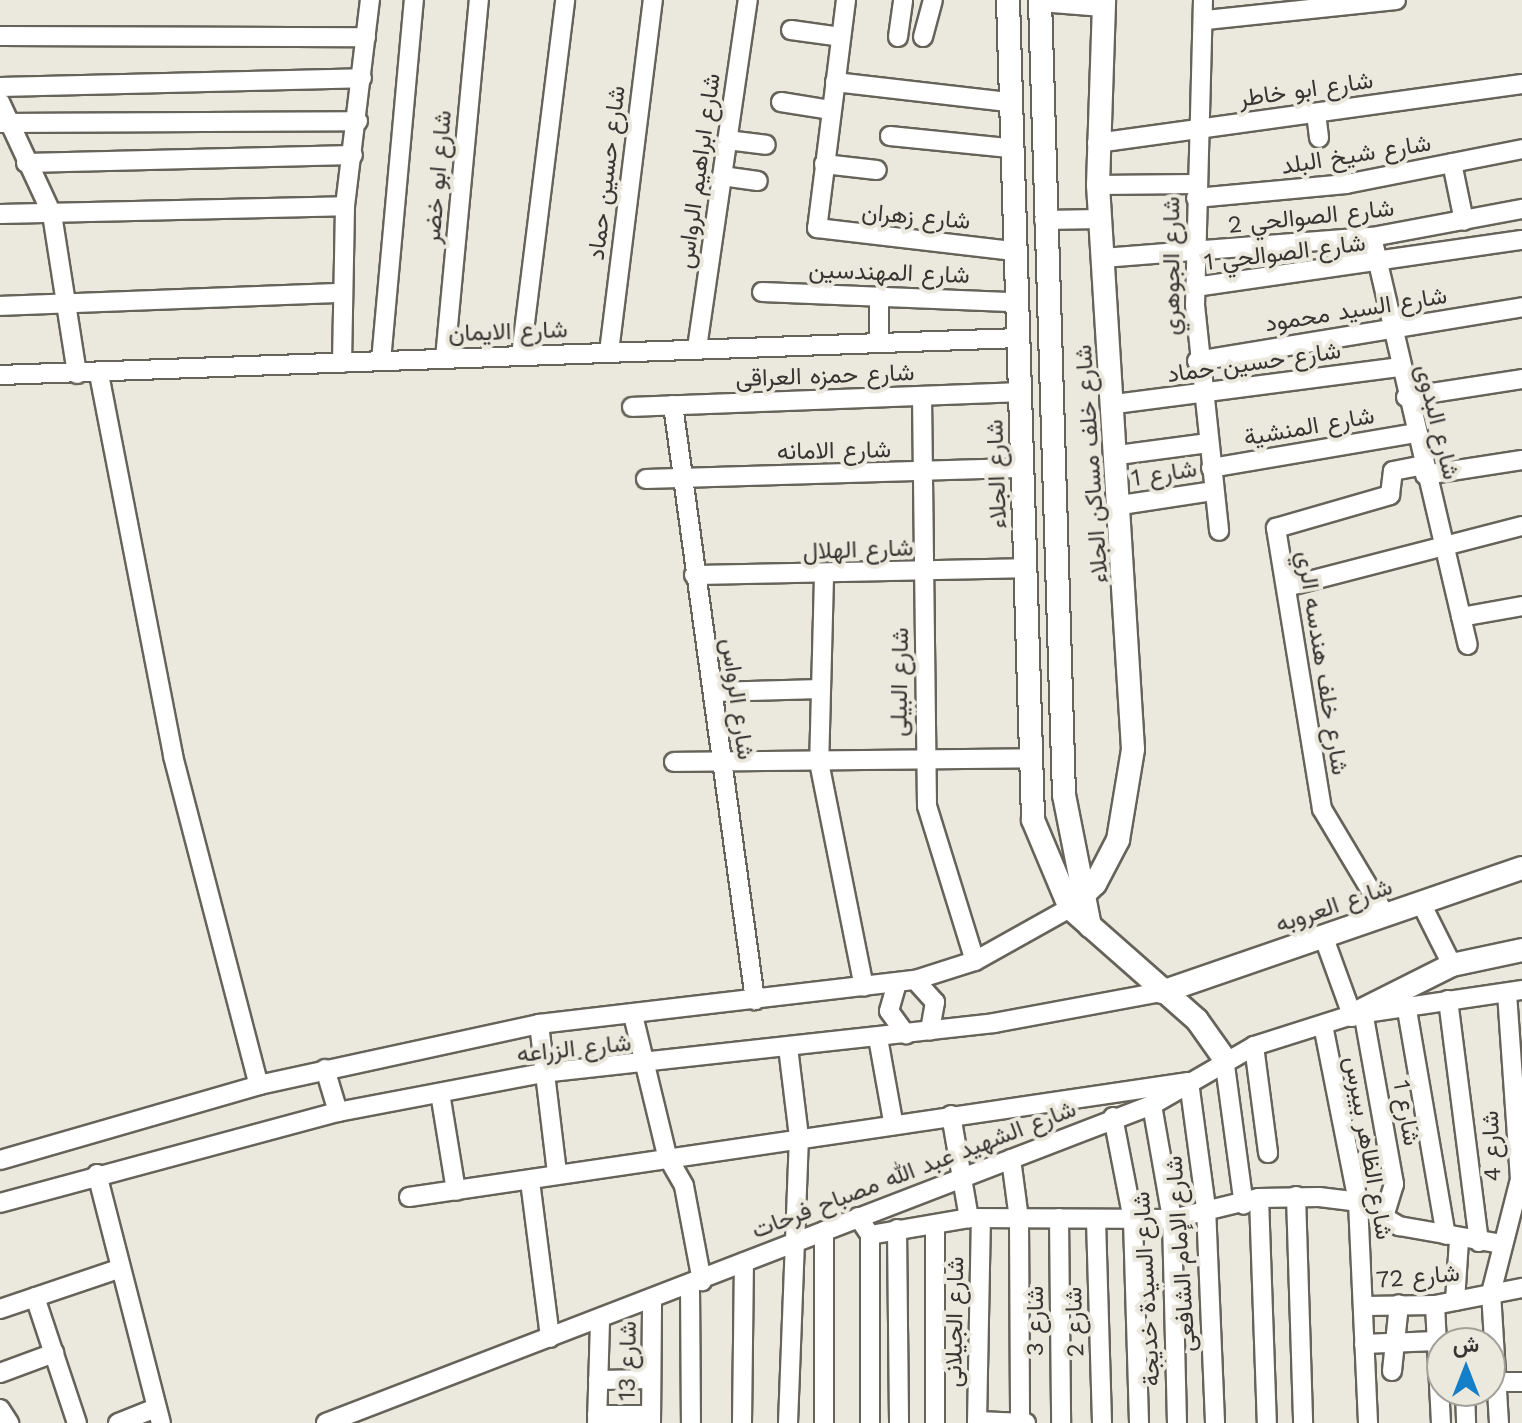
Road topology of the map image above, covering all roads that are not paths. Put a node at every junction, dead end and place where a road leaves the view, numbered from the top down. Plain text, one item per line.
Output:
1 (370, 0) edge
2 (414, 0) edge
3 (479, 0) edge
4 (565, 0) edge
5 (653, 0) edge
6 (748, 0) edge
7 (846, 0) edge
8 (903, 0) edge
9 (933, 0) edge
10 (1008, 0) edge
11 (1203, 0) edge
12 (1396, 0) edge
13 (1040, 1) edge
14 (1103, 3) edge
15 (1320, 4) edge
16 (1206, 20) junction
17 (791, 30) dead end
18 (0, 36) edge
19 (366, 37) junction
20 (841, 37) junction
21 (898, 37) dead end
22 (923, 37) dead end
23 (362, 78) junction
24 (835, 82) junction
25 (1522, 84) edge
26 (0, 87) edge
27 (0, 102) edge
28 (781, 102) dead end
29 (1008, 102) junction
30 (831, 110) junction
31 (1316, 113) junction
32 (358, 121) junction
33 (2, 123) edge
34 (1196, 130) junction
35 (890, 136) dead end
36 (1319, 138) dead end
37 (727, 140) junction
38 (1097, 143) junction
39 (766, 145) dead end
40 (1009, 148) junction
41 (1522, 149) edge
42 (353, 155) junction
43 (26, 163) junction
44 (1452, 163) junction
45 (824, 164) junction
46 (877, 170) dead end
47 (722, 176) junction
48 (758, 181) dead end
49 (1098, 185) junction
50 (1196, 191) junction
51 (345, 206) junction
52 (1522, 209) edge
53 (0, 214) edge
54 (52, 214) junction
55 (1101, 219) junction
56 (1044, 220) junction
57 (1464, 221) junction
58 (1372, 237) junction
59 (1522, 240) edge
60 (1012, 251) junction
61 (1195, 253) junction
62 (1103, 258) junction
63 (1377, 266) junction
64 (1195, 287) junction
65 (762, 292) dead end
66 (341, 293) junction
67 (879, 296) junction
68 (1015, 302) junction
69 (63, 303) junction
70 (0, 306) edge
71 (1522, 307) edge
72 (1389, 329) junction
73 (1017, 338) junction
74 (879, 343) junction
75 (697, 348) junction
76 (609, 352) junction
77 (521, 355) junction
78 (445, 358) junction
79 (381, 361) junction
80 (1197, 361) junction
81 (342, 363) junction
82 (1399, 367) junction
83 (77, 374) junction
84 (99, 374) junction
85 (0, 375) edge
86 (1522, 379) edge
87 (1020, 392) junction
88 (922, 396) junction
89 (1202, 397) junction
90 (1406, 397) junction
91 (1115, 404) junction
92 (673, 405) junction
93 (632, 407) dead end
94 (1415, 433) junction
95 (1208, 443) junction
96 (1118, 455) junction
97 (1522, 460) edge
98 (1024, 468) junction
99 (1211, 468) junction
100 (1424, 470) junction
101 (924, 474) junction
102 (684, 478) junction
103 (646, 479) dead end
104 (1214, 491) junction
105 (1121, 505) junction
106 (1522, 526) edge
107 (1219, 531) dead end
108 (1025, 536) junction
109 (1060, 536) junction
110 (1444, 547) junction
111 (1025, 568) junction
112 (926, 571) junction
113 (694, 575) junction
114 (824, 577) junction
115 (1286, 587) junction
116 (1062, 606) junction
117 (1522, 606) edge
118 (1026, 607) junction
119 (1461, 617) junction
120 (1468, 645) dead end
121 (821, 689) junction
122 (713, 692) junction
123 (1030, 758) junction
124 (674, 762) dead end
125 (819, 762) junction
126 (923, 762) junction
127 (722, 764) junction
128 (1522, 868) edge
129 (1076, 903) junction
130 (1421, 903) junction
131 (1386, 916) junction
132 (1324, 938) junction
133 (1522, 950) edge
134 (975, 961) junction
135 (1452, 965) junction
136 (906, 982) junction
137 (864, 987) junction
138 (1162, 992) junction
139 (1515, 992) edge
140 (755, 1000) junction
141 (1448, 1000) junction
142 (1407, 1010) junction
143 (633, 1015) junction
144 (1358, 1016) junction
145 (539, 1024) junction
146 (1323, 1025) junction
147 (930, 1031) junction
148 (906, 1034) junction
149 (878, 1038) junction
150 (1254, 1046) junction
151 (788, 1048) junction
152 (1224, 1058) junction
153 (643, 1065) junction
154 (325, 1069) junction
155 (542, 1073) junction
156 (1189, 1082) junction
157 (259, 1085) junction
158 (440, 1093) junction
159 (1152, 1105) junction
160 (338, 1112) junction
161 (951, 1115) junction
162 (1113, 1117) junction
163 (893, 1121) junction
164 (799, 1137) junction
165 (1268, 1153) dead end
166 (667, 1156) junction
167 (1011, 1159) junction
168 (0, 1160) edge
169 (557, 1173) junction
170 (97, 1174) junction
171 (961, 1179) junction
172 (530, 1181) junction
173 (456, 1191) junction
174 (1296, 1196) junction
175 (409, 1197) dead end
176 (1252, 1202) junction
177 (1358, 1202) junction
178 (0, 1203) edge
179 (1206, 1207) junction
180 (1384, 1216) junction
181 (858, 1217) junction
182 (1059, 1218) junction
183 (1019, 1219) junction
184 (1172, 1219) junction
185 (975, 1220) junction
186 (1096, 1220) junction
187 (1133, 1220) junction
188 (935, 1228) junction
189 (897, 1229) junction
190 (824, 1231) junction
191 (870, 1235) junction
192 (1453, 1238) junction
193 (1479, 1242) junction
194 (1502, 1244) junction
195 (792, 1247) junction
196 (744, 1262) junction
197 (118, 1269) junction
198 (696, 1284) junction
199 (1522, 1288) edge
200 (1491, 1293) junction
201 (35, 1297) junction
202 (652, 1299) junction
203 (1455, 1301) junction
204 (1399, 1304) junction
205 (1435, 1305) junction
206 (1365, 1306) junction
207 (0, 1309) edge
208 (600, 1319) junction
209 (1436, 1327) edge
210 (1492, 1327) edge
211 (550, 1338) junction
212 (1426, 1342) edge
213 (1364, 1344) junction
214 (1392, 1346) junction
215 (54, 1353) junction
216 (1392, 1371) dead end
217 (0, 1373) edge
218 (651, 1379) junction
219 (598, 1380) junction
220 (0, 1409) edge
221 (159, 1416) edge
222 (597, 1419) edge
223 (651, 1419) edge
224 (977, 1422) edge
225 (9, 1423) edge
226 (77, 1423) edge
227 (118, 1423) edge
228 (326, 1423) edge
229 (691, 1423) edge
230 (742, 1423) edge
231 (788, 1423) edge
232 (824, 1423) edge
233 (870, 1423) edge
234 (899, 1423) edge
235 (935, 1423) edge
236 (1020, 1423) edge
237 (1026, 1423) edge
238 (1061, 1423) edge
239 (1102, 1423) edge
240 (1139, 1423) edge
241 (1177, 1423) edge
242 (1215, 1423) edge
243 (1267, 1423) edge
244 (1303, 1423) edge
245 (1368, 1423) edge

1 - 19 street
2 - 79 street
3 - 78 street, شارع ابو خضر
4 - 77 street
5 - 76 street, شارع حسين حماد
6 - 37 street, شارع ابراهيم الرواس
7 - 20 street
8 - 21 street
9 - 22 street
10 - 29 street, شارع الجلاء
11 - 16 street, شارع الجوهري
12 - 15 street
13 - 14 street
13 - 56 street
14 - 38 street, شارع خلف مساكن الجلاء
15 - 16 street
16 - 34 street, شارع الجوهري
17 - 20 street
18 - 19 street
19 - 23 street
20 - 24 street
23 - 26 street
23 - 32 street
24 - 29 street
24 - 30 street
25 - 31 street, شارع ابو خاطر
27 - 33 street
28 - 30 street
29 - 40 street, شارع الجلاء
30 - 45 street
31 - 34 street, شارع ابو خاطر
31 - 36 street
32 - 33 street
32 - 42 street
33 - 43 street
34 - 38 street, شارع ابو خاطر
34 - 50 street, شارع الجوهري
35 - 40 street
37 - 39 street
37 - 47 street, شارع ابراهيم الرواس
38 - 49 street, شارع خلف مساكن الجلاء
40 - 60 street, شارع الجلاء
41 - 44 street, شارع شيخ البلد
42 - 43 street
42 - 51 street
43 - 54 street
44 - 50 street, شارع شيخ البلد
44 - 57 street
45 - 46 street
45 - 60 street, شارع زهران
47 - 48 street
47 - 75 street, شارع ابراهيم الرواس
49 - 50 street, شارع شيخ البلد
49 - 55 street, شارع خلف مساكن الجلاء
50 - 61 street, شارع الجوهري
51 - 54 street
51 - 66 street
52 - 57 street, شارع الصوالحي 2
53 - 54 street
54 - 69 street
55 - 56 street
55 - 62 street, شارع خلف مساكن الجلاء
56 - 109 street
57 - 58 street, شارع الصوالحي 2
58 - 61 street, شارع الصوالحي 2
58 - 63 street, شارع البدوى
59 - 63 street, شارع الصوالحي 1
60 - 68 street, شارع الجلاء
61 - 62 street, شارع الصوالحي 2
61 - 64 street, شارع الجوهري
62 - 91 street, شارع خلف مساكن الجلاء
63 - 64 street, شارع الصوالحي 1
63 - 72 street, شارع البدوى
64 - 80 street, شارع الجوهري
65 - 67 street, شارع المهندسين
66 - 69 street
66 - 81 street
67 - 68 street, شارع المهندسين
67 - 74 street
68 - 73 street, شارع الجلاء
69 - 70 street
69 - 83 street
71 - 72 street, شارع السيد محمود
72 - 80 street, شارع السيد محمود
72 - 82 street, شارع البدوى
73 - 74 street, شارع الايمان
73 - 87 street, شارع الجلاء
74 - 75 street, شارع الايمان
75 - 76 street, شارع الايمان
76 - 77 street, شارع الايمان
77 - 78 street, شارع الايمان
78 - 79 street, شارع الايمان
79 - 81 street, شارع الايمان
80 - 89 street, شارع الجوهري
81 - 84 street, شارع الايمان
82 - 89 street, شارع حسين حماد
82 - 90 street, شارع البدوى
83 - 84 street, شارع الايمان
83 - 85 street, شارع الايمان
84 - 157 street
86 - 90 street
87 - 88 street, شارع حمزه العراقى
87 - 98 street, شارع الجلاء
88 - 92 street, شارع حمزه العراقى
88 - 101 street, شارع البيلى
89 - 91 street, شارع حسين حماد
89 - 95 street, شارع الجوهري
90 - 94 street, شارع البدوى
91 - 96 street, شارع خلف مساكن الجلاء
92 - 93 street, شارع حمزه العراقى
92 - 102 street, شارع الرواس
94 - 99 street, شارع المنشية
94 - 100 street, شارع البدوى
95 - 96 street
95 - 99 street, شارع الجوهري
96 - 105 street, شارع خلف مساكن الجلاء
97 - 100 street
98 - 101 street, شارع الامانه
98 - 108 street, شارع الجلاء
99 - 104 street, شارع الجوهري
100 - 110 street, شارع البدوى
100 - 115 street, شارع خلف هندسه الري
101 - 102 street, شارع الامانه
101 - 112 street, شارع البيلى
102 - 103 street, شارع الامانه
102 - 113 street, شارع الرواس
104 - 105 street, شارع 1
104 - 107 street, شارع الجوهري
105 - 129 street, شارع خلف مساكن الجلاء
106 - 110 street
108 - 109 street
108 - 111 street, شارع الجلاء
109 - 116 street
110 - 115 street
110 - 119 street, شارع البدوى
111 - 112 street, شارع الهلال
111 - 118 street, شارع الجلاء
112 - 114 street, شارع الهلال
112 - 126 street, شارع البيلى
113 - 114 street, شارع الهلال
113 - 122 street, شارع الرواس
114 - 121 street
115 - 131 street, شارع خلف هندسه الري
116 - 118 street
116 - 129 street
117 - 119 street
118 - 123 street, شارع الجلاء
119 - 120 street, شارع البدوى
121 - 122 street
121 - 125 street
122 - 127 street, شارع الرواس
123 - 126 street
123 - 129 street, شارع الجلاء
124 - 127 street
125 - 126 street
125 - 127 street
125 - 137 street
126 - 134 street, شارع البيلى
127 - 140 street, شارع الرواس
128 - 130 street, شارع العروبه
129 - 134 street, شارع الزراعه
129 - 138 street, شارع الجلاء
130 - 131 street, شارع العروبه
130 - 135 street
131 - 132 street, شارع العروبه
132 - 138 street, شارع العروبه
132 - 144 street, شارع 1
133 - 135 street
134 - 136 street, شارع الزراعه
135 - 144 street
136 - 137 street, شارع الزراعه
136 - 147 street
136 - 148 street
137 - 140 street, شارع الزراعه
138 - 147 street, شارع الزراعه
138 - 152 street, شارع الجلاء
139 - 141 street, شارع الشهيد عبد الله مصباح فرحات
139 - 194 street, شارع 4
140 - 143 street, شارع الزراعه
141 - 142 street, شارع الشهيد عبد الله مصباح فرحات
141 - 193 street
142 - 144 street, شارع الشهيد عبد الله مصباح فرحات
142 - 192 street
143 - 145 street, شارع الزراعه
143 - 153 street
144 - 146 street, شارع الشهيد عبد الله مصباح فرحات
144 - 180 street, شارع 1
145 - 154 street, شارع الزراعه
145 - 155 street
146 - 150 street, شارع الشهيد عبد الله مصباح فرحات
146 - 177 street, شارع الظاهر بيبرس
147 - 148 street, شارع الزراعه
148 - 149 street, شارع الزراعه
149 - 151 street, شارع الزراعه
149 - 163 street
150 - 152 street, شارع الشهيد عبد الله مصباح فرحات
150 - 165 street
151 - 153 street, شارع الزراعه
151 - 164 street
152 - 156 street, شارع الشهيد عبد الله مصباح فرحات
152 - 176 street
153 - 155 street, شارع الزراعه
153 - 166 street
154 - 157 street, شارع الزراعه
154 - 160 street
155 - 158 street, شارع الزراعه
155 - 169 street
156 - 159 street, شارع الشهيد عبد الله مصباح فرحات
156 - 161 street
156 - 179 street, شارع الإمام الشافعى
157 - 168 street, شارع الزراعه
158 - 160 street, شارع الزراعه
158 - 173 street
159 - 162 street, شارع الشهيد عبد الله مصباح فرحات
159 - 184 street, شارع السيدة خديجة
160 - 170 street, شارع الزراعه
161 - 163 street
161 - 171 street, شارع الجيلانى
162 - 167 street, شارع الشهيد عبد الله مصباح فرحات
162 - 187 street
163 - 164 street
164 - 166 street
164 - 195 street
166 - 169 street
166 - 198 street
167 - 171 street, شارع الشهيد عبد الله مصباح فرحات
167 - 183 street
169 - 172 street
170 - 178 street, شارع الزراعه
170 - 197 street
171 - 181 street, شارع الشهيد عبد الله مصباح فرحات
171 - 185 street, شارع الجيلانى
172 - 173 street
172 - 211 street
173 - 175 street
174 - 176 street
174 - 177 street
174 - 244 street
176 - 179 street
176 - 243 street
177 - 180 street
177 - 206 street, شارع الظاهر بيبرس
179 - 184 street
179 - 242 street, شارع الإمام الشافعى
180 - 192 street
181 - 190 street, شارع الشهيد عبد الله مصباح فرحات
181 - 191 street
182 - 183 street
182 - 186 street
182 - 238 street, شارع 3
183 - 185 street
183 - 236 street
184 - 187 street
184 - 241 street, شارع السيدة خديجة
185 - 188 street
185 - 224 street, شارع الجيلانى
186 - 187 street
186 - 239 street, شارع 2
187 - 240 street
188 - 189 street
188 - 235 street
189 - 191 street
189 - 234 street
190 - 195 street, شارع الشهيد عبد الله مصباح فرحات
190 - 232 street
191 - 233 street
192 - 193 street
192 - 203 street
193 - 194 street
194 - 200 street, شارع 4
195 - 196 street, شارع الشهيد عبد الله مصباح فرحات
195 - 231 street
196 - 198 street, شارع الشهيد عبد الله مصباح فرحات
196 - 230 street
197 - 201 street
197 - 221 street
198 - 202 street, شارع الشهيد عبد الله مصباح فرحات
198 - 229 street
199 - 200 street, شارع 72
200 - 203 street, شارع 72
200 - 210 street, شارع 4
201 - 207 street
201 - 215 street
202 - 208 street, شارع الشهيد عبد الله مصباح فرحات
202 - 218 street, شارع 13
203 - 205 street, شارع 72
204 - 205 street, شارع 72
204 - 206 street, شارع 72
204 - 214 street
205 - 209 street
206 - 213 street, شارع الظاهر بيبرس
208 - 211 street, شارع الشهيد عبد الله مصباح فرحات
208 - 219 street
211 - 228 street, شارع الشهيد عبد الله مصباح فرحات
212 - 214 street
213 - 214 street
213 - 245 street, شارع الظاهر بيبرس
214 - 216 street
215 - 217 street
215 - 226 street
218 - 219 street
218 - 223 street, شارع 13
219 - 222 street
220 - 225 street
221 - 227 street
222 - 223 street
224 - 236 street
236 - 237 street

